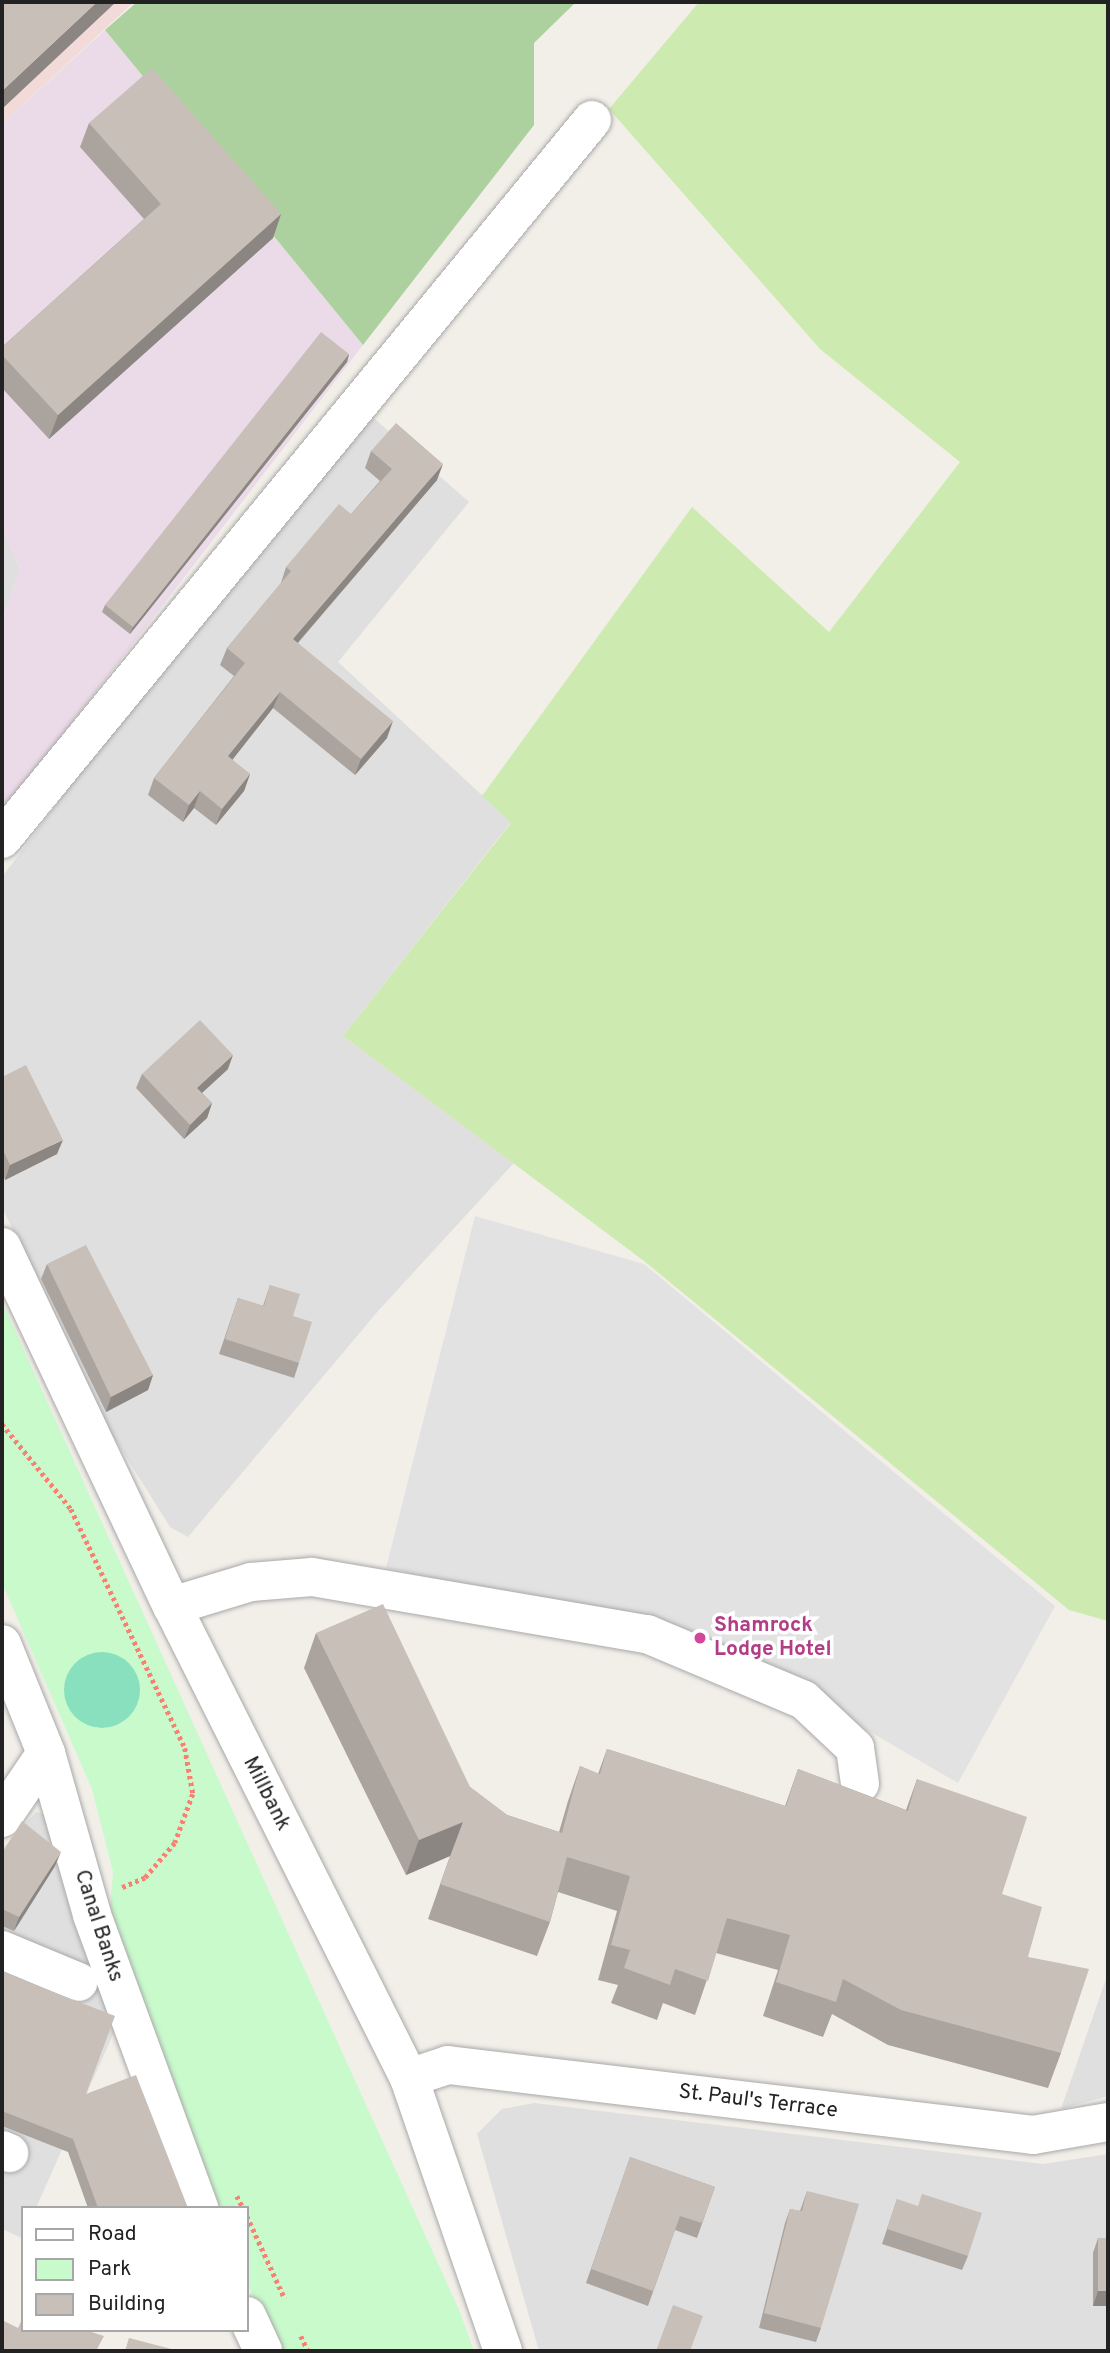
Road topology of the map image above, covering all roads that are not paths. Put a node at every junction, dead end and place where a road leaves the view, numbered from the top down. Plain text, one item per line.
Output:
1 (592, 120) dead end
2 (2, 839) edge
3 (2, 1247) edge
4 (172, 1606) junction
5 (2, 1644) edge
6 (46, 1753) junction
7 (860, 1784) dead end
8 (2, 1818) edge
9 (2, 1950) edge
10 (79, 1982) dead end
11 (409, 2078) junction
12 (1108, 2122) edge
13 (198, 2206) edge
14 (248, 2318) edge
15 (263, 2351) edge
16 (503, 2351) edge

1 - 2 street
3 - 4 street, Millbank
4 - 7 street
4 - 11 street, Millbank
5 - 6 street, Canal Banks
6 - 8 street
6 - 13 street, Canal Banks
9 - 10 street, Canal Banks
11 - 12 street, St. Paul's Terrace
11 - 16 street, Millbank
14 - 15 street

